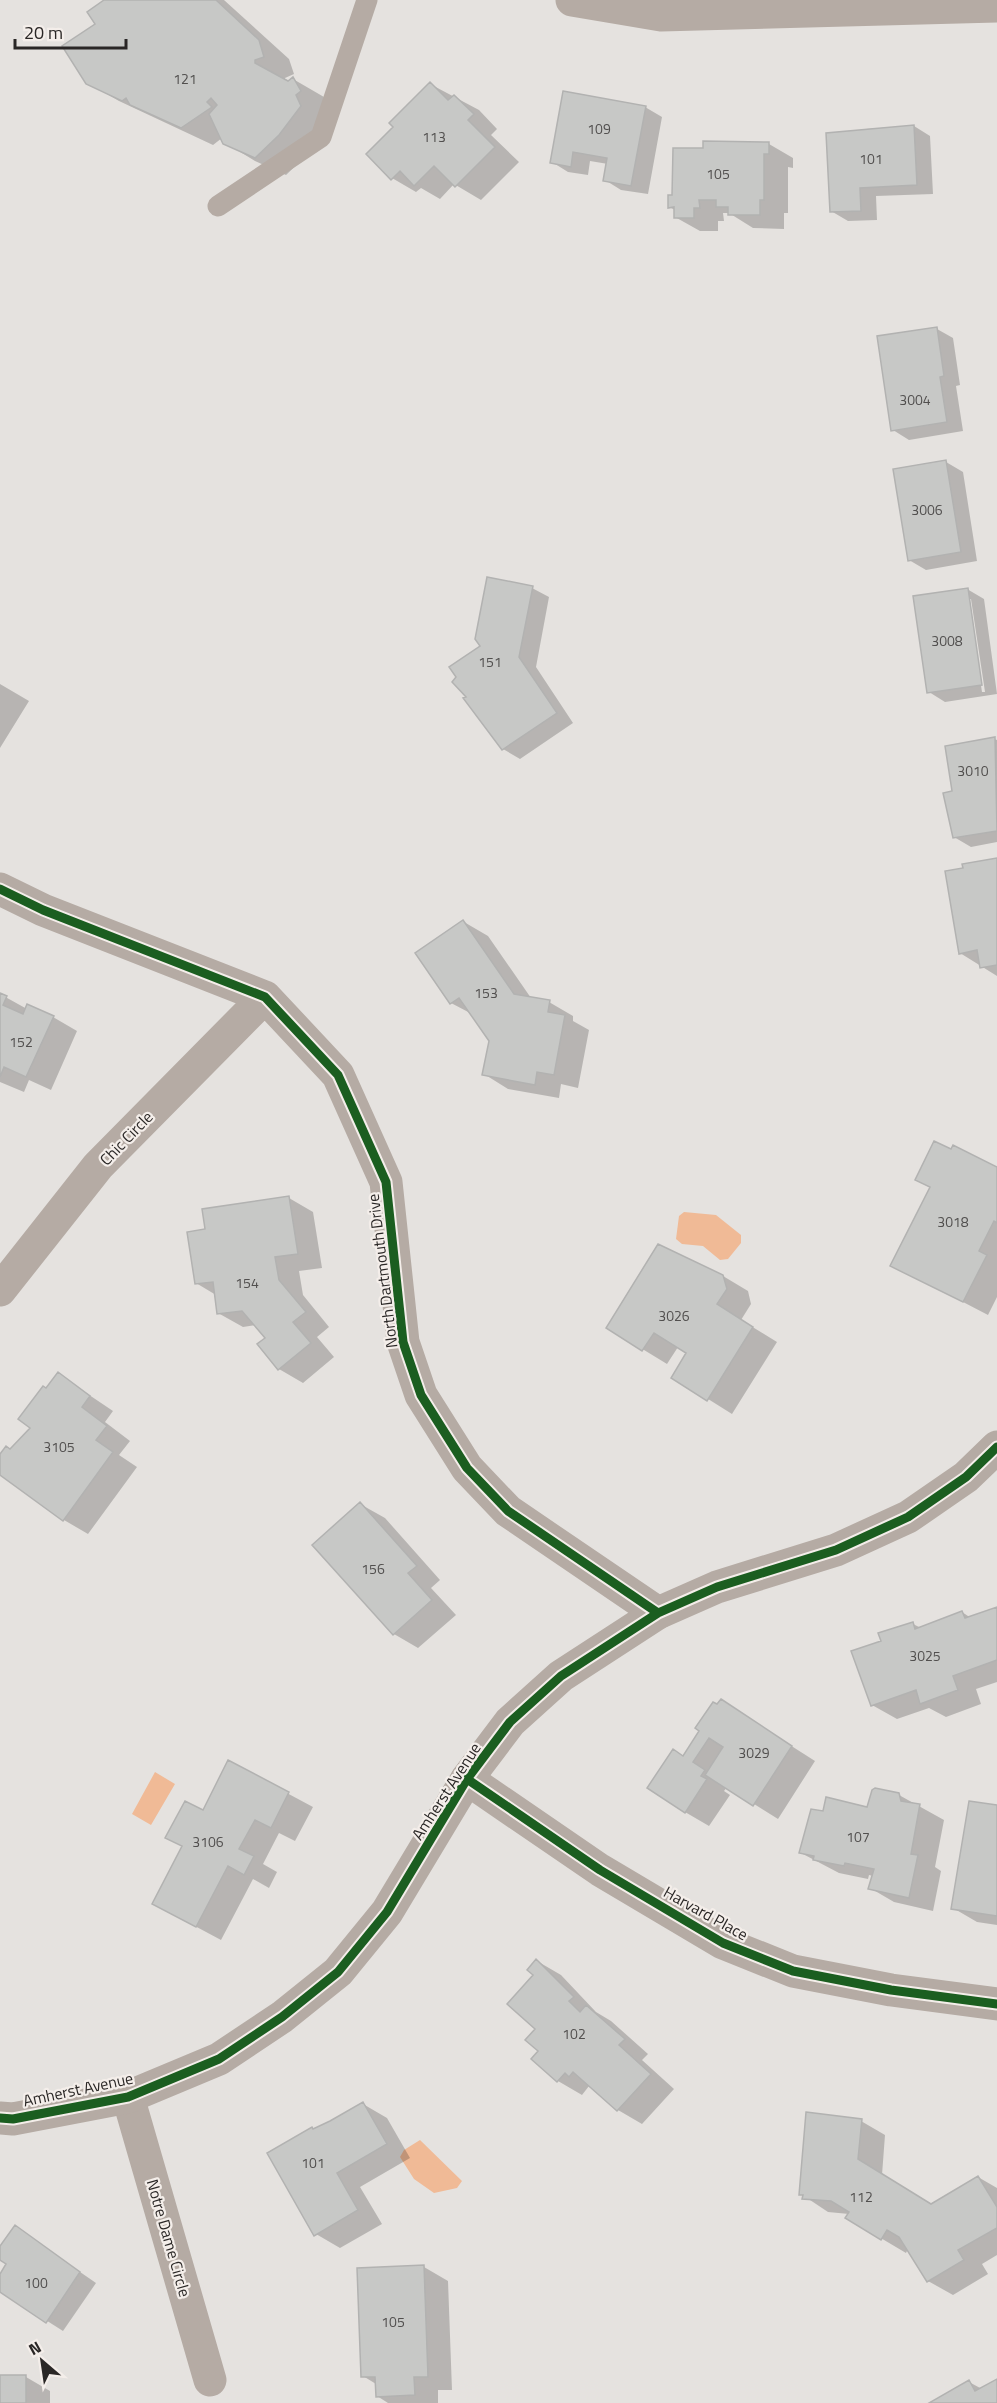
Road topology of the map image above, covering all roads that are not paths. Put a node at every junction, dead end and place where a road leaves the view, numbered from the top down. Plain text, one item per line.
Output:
1 (367, 0) edge
2 (572, 0) edge
3 (997, 6) edge
4 (218, 206) dead end
5 (0, 889) edge
6 (265, 997) junction
7 (0, 1290) edge
8 (997, 1447) edge
9 (658, 1613) junction
10 (467, 1779) junction
11 (997, 2004) edge
12 (128, 2097) junction
13 (0, 2118) edge
14 (210, 2380) dead end

1 - 4 lane
2 - 3 street
5 - 6 street, North Dartmouth Drive
6 - 7 street, Chic Circle
6 - 9 street, North Dartmouth Drive
8 - 9 street, Amherst Avenue
9 - 10 street, Amherst Avenue
10 - 11 street, Harvard Place
10 - 12 street, Amherst Avenue
12 - 13 street, Amherst Avenue
12 - 14 street, Notre Dame Circle

